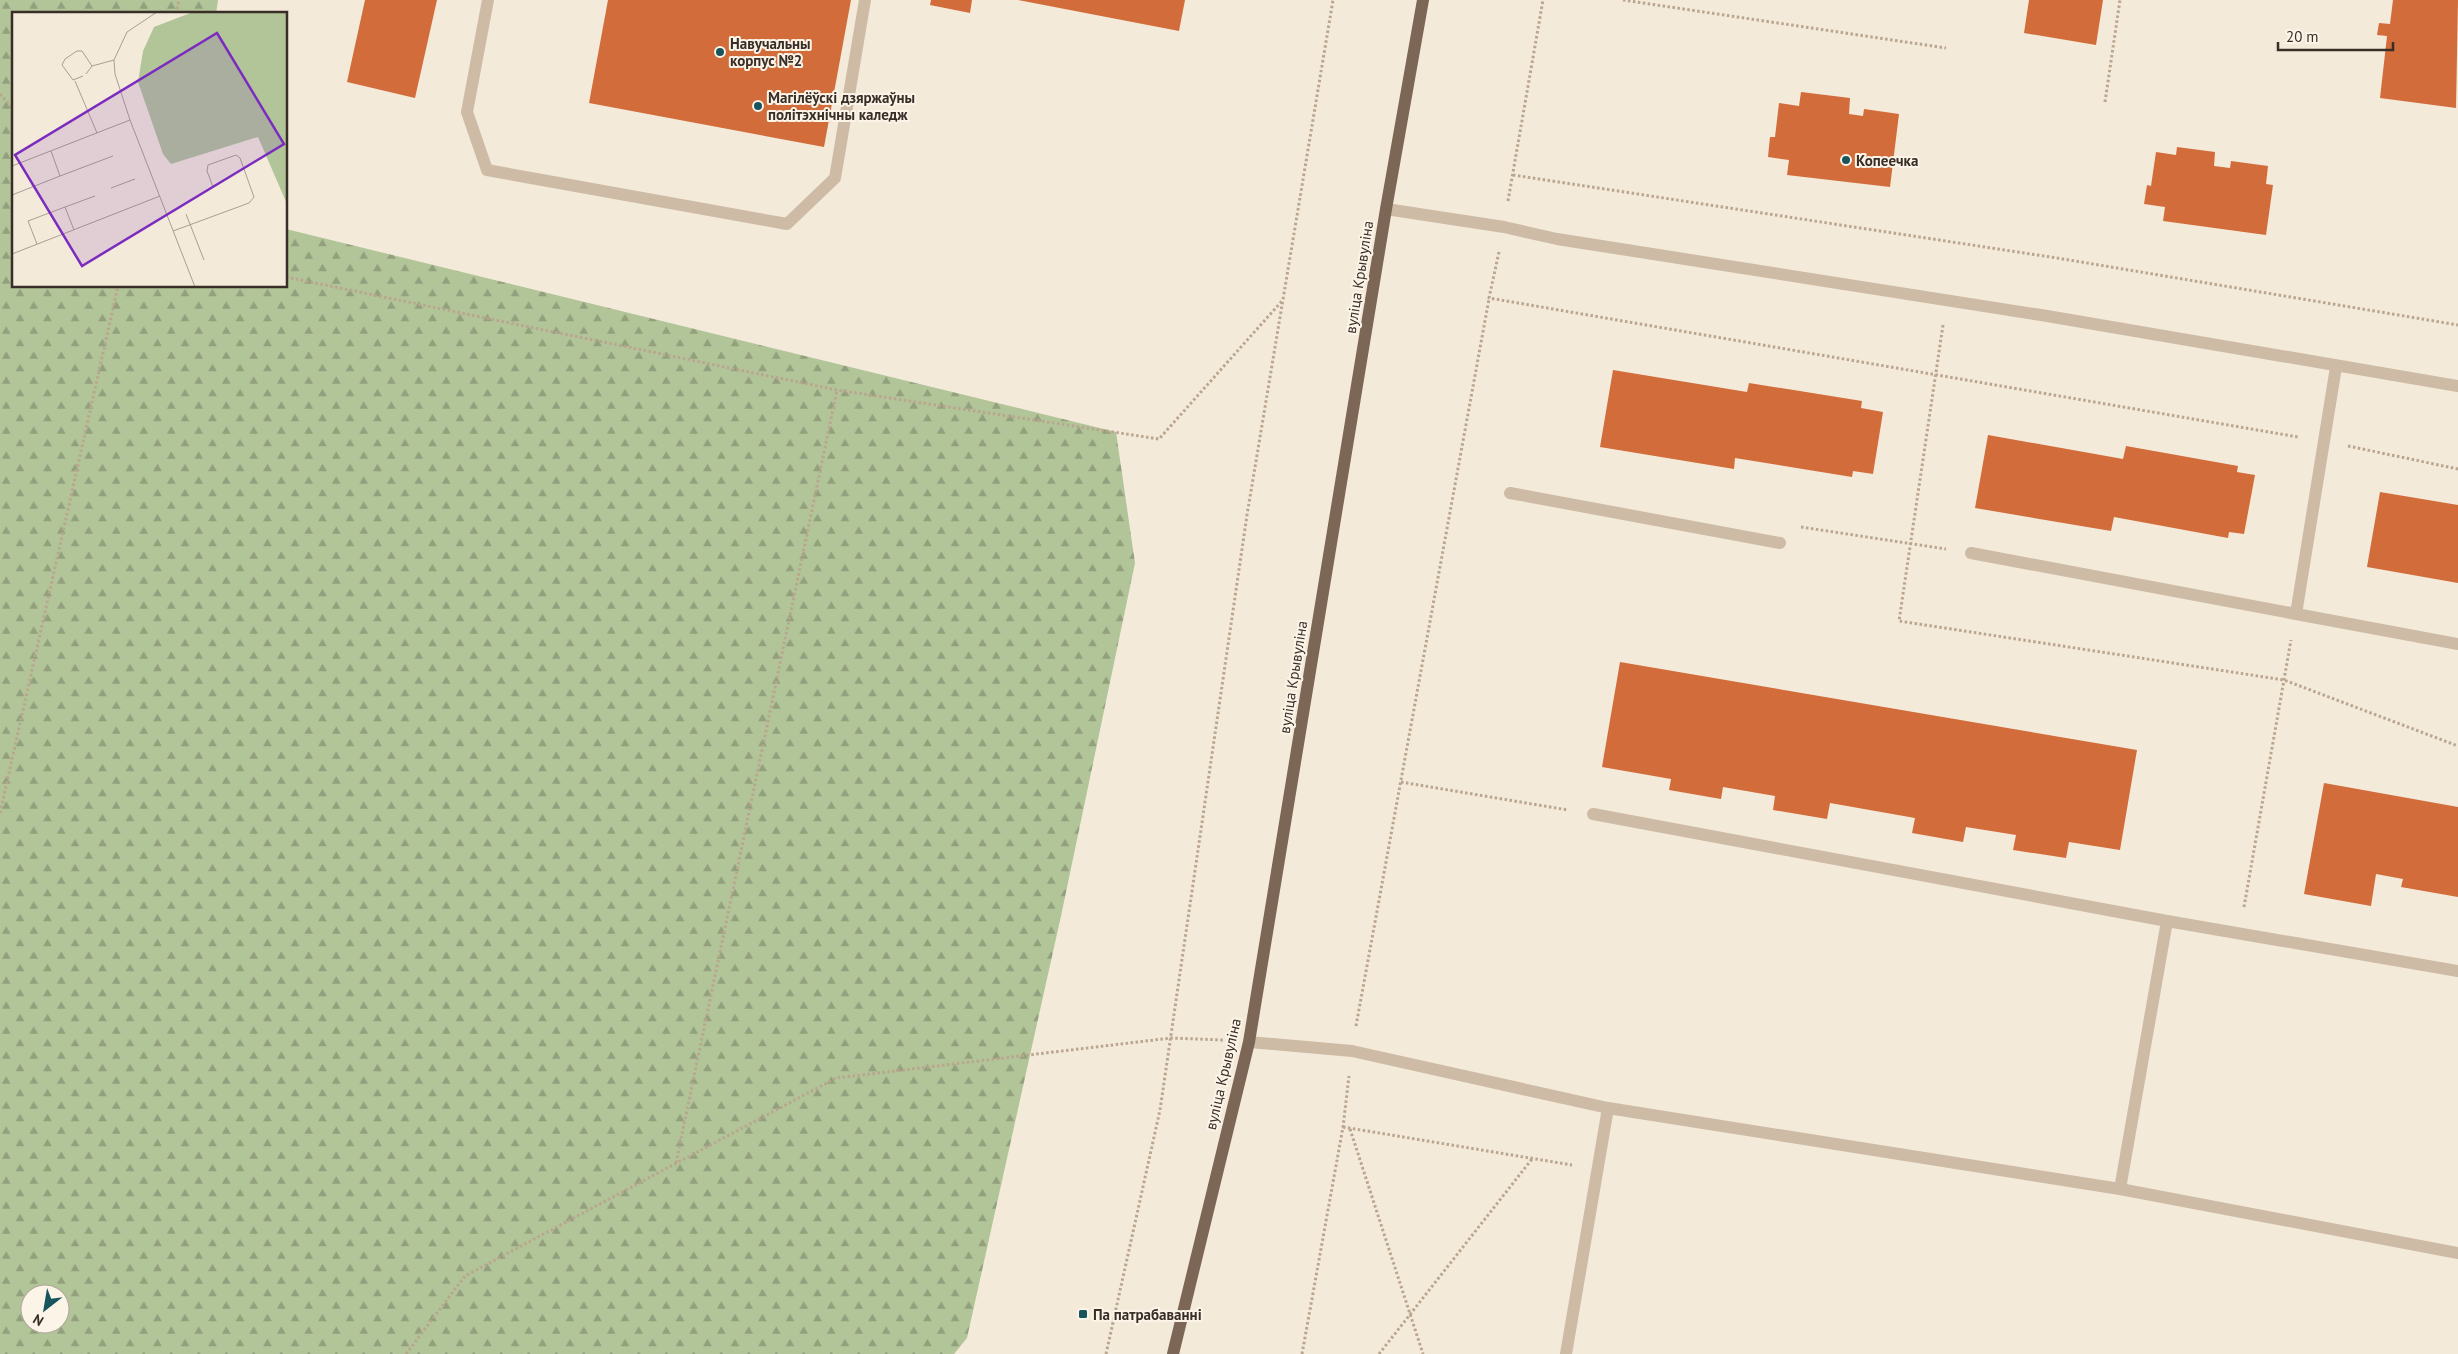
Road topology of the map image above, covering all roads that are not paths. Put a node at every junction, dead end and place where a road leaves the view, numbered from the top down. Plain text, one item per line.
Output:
1 (488, 0) edge
2 (866, 0) edge
3 (1423, 0) edge
4 (1386, 209) junction
5 (2336, 366) junction
6 (2458, 386) edge
7 (1510, 493) dead end
8 (1780, 543) road end
9 (1971, 553) road end
10 (2296, 614) junction
11 (2458, 644) edge
12 (1593, 814) road end
13 (2167, 921) junction
14 (2458, 971) edge
15 (1249, 1042) junction
16 (1608, 1108) junction
17 (2120, 1189) junction
18 (2458, 1253) edge
19 (1173, 1354) edge
20 (1566, 1354) edge

1 - 2 street
3 - 4 main road, вуліца Крывуліна
4 - 5 street
4 - 15 main road, вуліца Крывуліна
5 - 6 street
5 - 10 street
7 - 8 street
9 - 10 street
10 - 11 street
12 - 13 street
13 - 14 street
13 - 17 street
15 - 16 street
15 - 19 main road, вуліца Крывуліна
16 - 17 street
16 - 20 street
17 - 18 street

